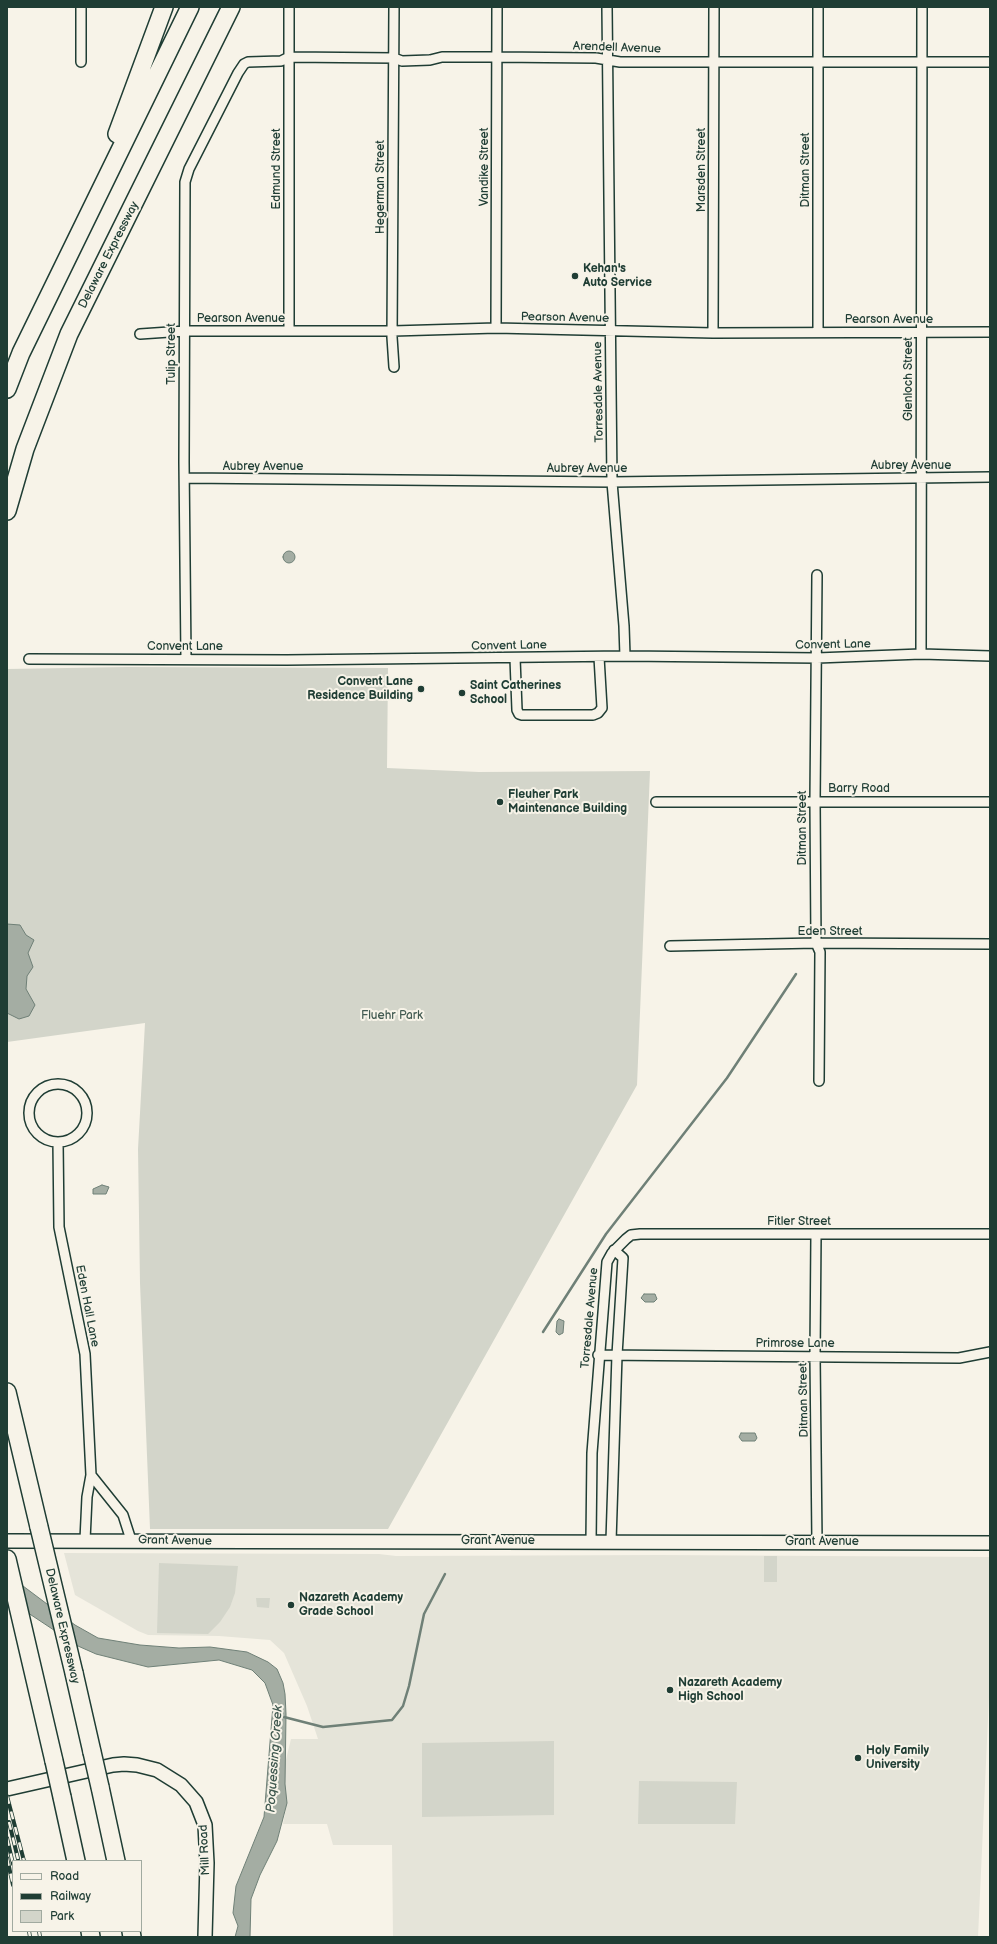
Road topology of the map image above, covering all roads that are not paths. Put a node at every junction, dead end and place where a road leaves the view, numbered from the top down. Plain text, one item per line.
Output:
1 (81, 7) edge
2 (164, 7) edge
3 (190, 7) edge
4 (231, 7) edge
5 (289, 7) edge
6 (394, 7) edge
7 (497, 7) edge
8 (608, 7) edge
9 (714, 7) edge
10 (818, 7) edge
11 (922, 7) edge
12 (289, 57) junction
13 (394, 58) junction
14 (497, 58) junction
15 (607, 60) junction
16 (81, 62) dead end
17 (714, 62) junction
18 (818, 62) junction
19 (922, 62) junction
20 (990, 62) edge
21 (244, 64) joint
22 (80, 232) junction
23 (496, 328) junction
24 (610, 330) junction
25 (184, 331) junction
26 (289, 331) junction
27 (393, 331) junction
28 (818, 332) junction
29 (922, 332) junction
30 (990, 332) edge
31 (713, 333) junction
32 (140, 334) dead end
33 (394, 366) dead end
34 (7, 389) edge
35 (921, 477) junction
36 (990, 477) edge
37 (185, 478) junction
38 (612, 482) junction
39 (7, 511) edge
40 (817, 575) dead end
41 (921, 654) junction
42 (625, 656) junction
43 (990, 656) edge
44 (599, 657) junction
45 (515, 658) junction
46 (817, 658) junction
47 (28, 659) dead end
48 (186, 659) junction
49 (815, 801) junction
50 (656, 802) dead end
51 (990, 802) edge
52 (816, 943) junction
53 (990, 944) edge
54 (670, 946) dead end
55 (819, 1081) dead end
56 (58, 1142) junction
57 (816, 1234) junction
58 (990, 1234) edge
59 (614, 1250) junction
60 (990, 1352) edge
61 (598, 1355) junction
62 (616, 1355) junction
63 (815, 1356) junction
64 (7, 1392) edge
65 (91, 1475) junction
66 (85, 1540) junction
67 (131, 1540) junction
68 (7, 1541) edge
69 (591, 1541) junction
70 (611, 1541) junction
71 (817, 1542) junction
72 (990, 1543) edge
73 (7, 1559) edge
74 (7, 1789) edge
75 (76, 1860) edge
76 (116, 1860) edge
77 (206, 1937) edge

1 - 16 street
2 - 22 highway
3 - 22 highway
4 - 39 highway, Delaware Expressway
5 - 12 street, Edmund Street
6 - 13 street, Hegerman Street
7 - 14 street, Vandike Street
8 - 15 street, Torresdale Avenue
9 - 17 street, Marsden Street
10 - 18 street, Ditman Street
11 - 19 street, Glenloch Street
12 - 13 street, Arendell Avenue
12 - 21 street, Arendell Avenue
12 - 26 street, Edmund Street
13 - 14 street, Arendell Avenue
13 - 27 street, Hegerman Street
14 - 15 street, Arendell Avenue
14 - 23 street, Vandike Street
15 - 17 street, Arendell Avenue
15 - 24 street, Torresdale Avenue
17 - 18 street, Arendell Avenue
17 - 31 street, Marsden Street
18 - 19 street, Arendell Avenue
18 - 28 street, Ditman Street
19 - 20 street, Arendell Avenue
19 - 29 street, Glenloch Street
21 - 25 street, Tulip Street
22 - 34 highway
23 - 24 street, Pearson Avenue
23 - 27 street, Pearson Avenue
24 - 31 street, Pearson Avenue
24 - 38 street, Torresdale Avenue
25 - 26 street, Pearson Avenue
25 - 32 street, Pearson Avenue
25 - 37 street, Tulip Street
26 - 27 street, Pearson Avenue
27 - 33 street, Hegerman Street
28 - 29 street, Pearson Avenue
28 - 31 street, Pearson Avenue
29 - 30 street, Pearson Avenue
29 - 35 street, Glenloch Street
35 - 36 street, Aubrey Avenue
35 - 38 street, Aubrey Avenue
35 - 41 street, Glenloch Street
37 - 38 street, Aubrey Avenue
37 - 48 street, Tulip Street
38 - 42 street, Torresdale Avenue
40 - 46 street, Ditman Street
41 - 43 street, Convent Lane
41 - 46 street, Convent Lane
42 - 44 street, Convent Lane
42 - 46 street, Convent Lane
44 - 45 street, Convent Lane
44 - 45 street
45 - 48 street, Convent Lane
46 - 49 street, Ditman Street
47 - 48 street, Convent Lane
49 - 50 street, Barry Road
49 - 51 street, Barry Road
49 - 52 street, Ditman Street
52 - 53 street, Eden Street
52 - 54 street, Eden Street
52 - 55 street, Ditman Street
56 - 56 street
56 - 65 street, Eden Hall Lane
57 - 58 street, Fitler Street
57 - 59 street, Fitler Street
57 - 63 street, Ditman Street
59 - 61 street, Torresdale Avenue
59 - 62 street
60 - 63 street, Primrose Lane
61 - 62 street, Primrose Lane
61 - 69 street, Torresdale Avenue
62 - 63 street, Primrose Lane
62 - 70 street
63 - 71 street, Ditman Street
64 - 76 highway, Delaware Expressway, bridge
65 - 66 street, Eden Hall Lane
65 - 67 street
66 - 67 street, Grant Avenue
66 - 68 street, Grant Avenue
67 - 69 street, Grant Avenue
69 - 70 street, Grant Avenue
70 - 71 street, Grant Avenue
71 - 72 street, Grant Avenue
73 - 75 highway, bridge
74 - 77 street, Mill Road

